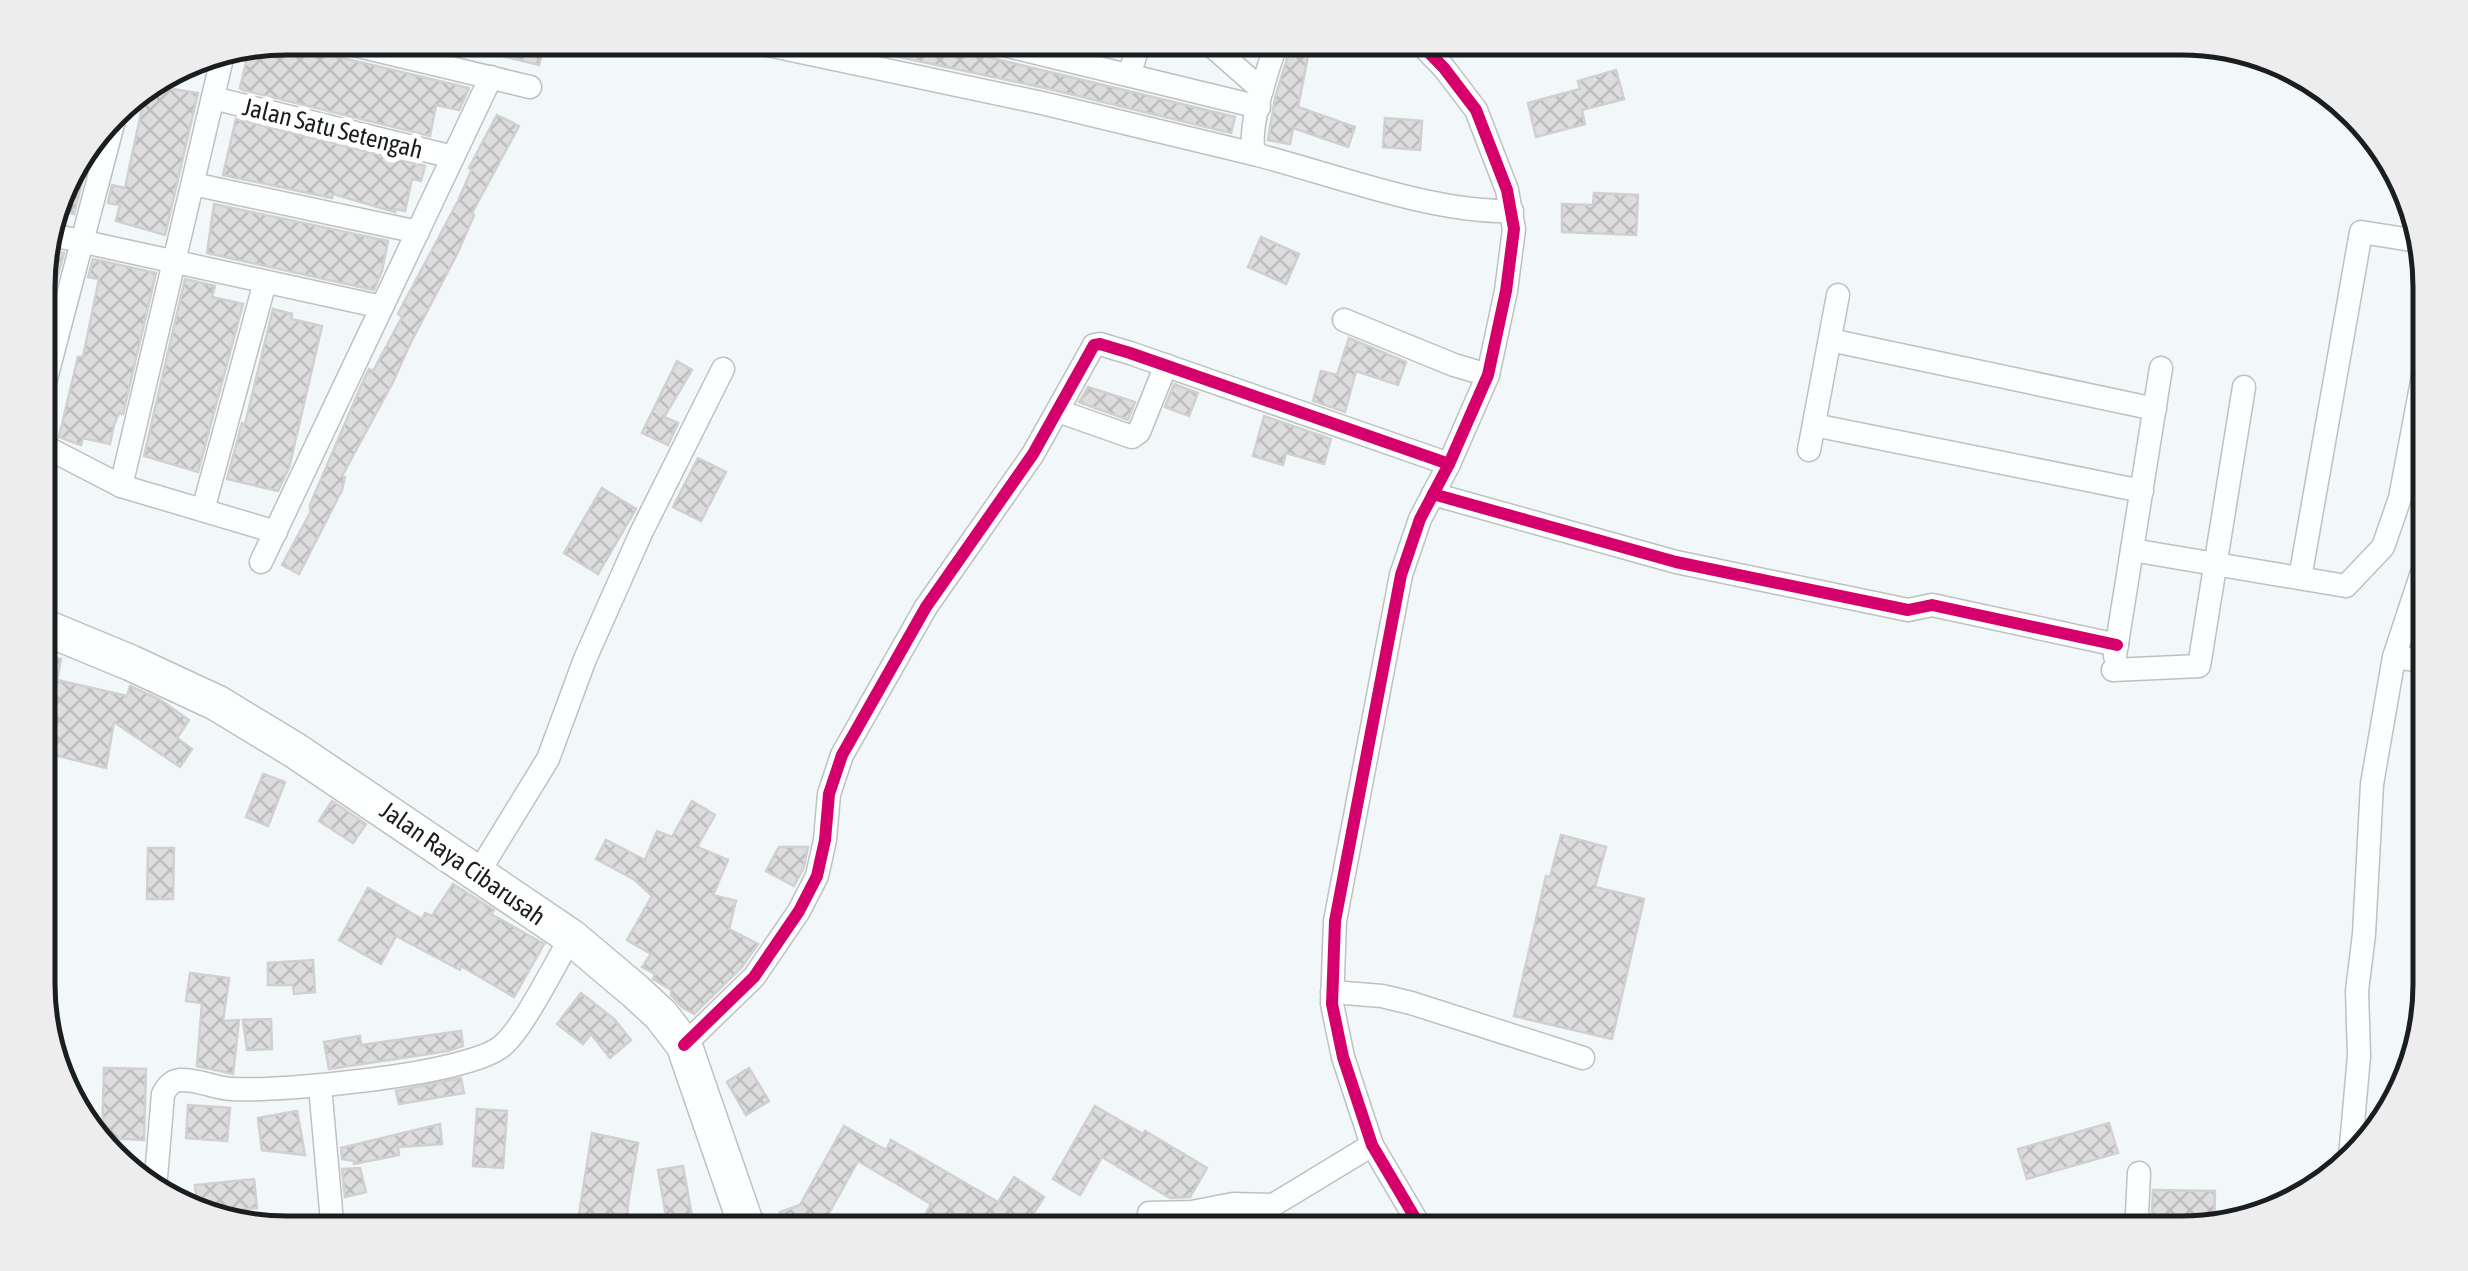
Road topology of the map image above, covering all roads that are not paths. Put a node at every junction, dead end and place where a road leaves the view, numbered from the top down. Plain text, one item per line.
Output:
1 (397, 55) edge
2 (815, 55) edge
3 (1070, 55) edge
4 (1135, 55) edge
5 (1219, 55) edge
6 (1273, 55) edge
7 (1431, 55) edge
8 (221, 65) edge
9 (1129, 75) junction
10 (491, 77) junction
11 (530, 87) dead end
12 (213, 98) junction
13 (1261, 98) junction
14 (109, 139) edge
15 (1254, 154) junction
16 (453, 157) junction
17 (193, 184) junction
18 (1511, 211) junction
19 (418, 232) junction
20 (61, 237) edge
21 (2407, 239) edge
22 (82, 242) junction
23 (174, 262) junction
24 (265, 282) junction
25 (1838, 295) dead end
26 (382, 307) junction
27 (1344, 320) dead end
28 (1830, 340) junction
29 (55, 345) edge
30 (1166, 365) junction
31 (2161, 368) dead end
32 (723, 369) dead end
33 (1484, 374) junction
34 (2244, 387) dead end
35 (2155, 409) junction
36 (1058, 411) junction
37 (1814, 425) junction
38 (2413, 429) edge
39 (1809, 450) dead end
40 (55, 452) edge
41 (1436, 460) junction
42 (122, 486) junction
43 (2142, 491) junction
44 (1433, 494) junction
45 (203, 510) junction
46 (276, 532) junction
47 (2132, 550) junction
48 (261, 562) dead end
49 (2216, 564) junction
50 (2300, 578) junction
51 (2413, 599) edge
52 (55, 632) edge
53 (2117, 644) junction
54 (2394, 657) junction
55 (2413, 660) edge
56 (478, 873) junction
57 (572, 937) junction
58 (1332, 992) junction
59 (684, 1045) junction
60 (1583, 1058) dead end
61 (320, 1086) junction
62 (2351, 1141) edge
63 (1368, 1147) junction
64 (2140, 1173) dead end
65 (156, 1176) edge
66 (1149, 1213) dead end
67 (331, 1216) edge
68 (743, 1216) edge
69 (1413, 1216) edge
70 (2137, 1216) edge

1 - 10 street
2 - 15 street
3 - 9 street
4 - 9 street
5 - 13 street
6 - 13 street
7 - 18 street
8 - 12 street
9 - 13 street
10 - 11 street
10 - 16 street
12 - 16 street, Jalan Satu Setengah
12 - 17 street
13 - 15 street
14 - 22 street
15 - 18 street
16 - 19 street
17 - 19 street
17 - 23 street
18 - 33 street
19 - 26 street
20 - 22 street
21 - 50 street
22 - 23 street
22 - 29 street
23 - 24 street
23 - 42 street
24 - 26 street
24 - 45 street
25 - 28 street
26 - 46 street
27 - 33 street
28 - 35 street
28 - 37 street
30 - 36 street
30 - 36 street
30 - 41 street
31 - 35 street
32 - 56 street
33 - 41 street
34 - 49 street
35 - 43 street
36 - 59 street
37 - 39 street
37 - 43 street
38 - 50 street
40 - 42 street
41 - 44 street
42 - 45 street
43 - 47 street
44 - 53 street
44 - 58 street
45 - 46 street
46 - 48 street
47 - 49 street
47 - 53 street
49 - 50 street
49 - 53 street
51 - 54 street
52 - 56 main road, Jalan Raya Cibarusah
54 - 55 street
54 - 62 street
56 - 57 main road, Jalan Raya Cibarusah
57 - 59 main road, Jalan Raya Cibarusah
57 - 61 street
58 - 60 street
58 - 63 street
59 - 68 main road, Jalan Raya Cibarusah
61 - 65 street
61 - 67 street
63 - 66 street
63 - 69 street
64 - 70 street

